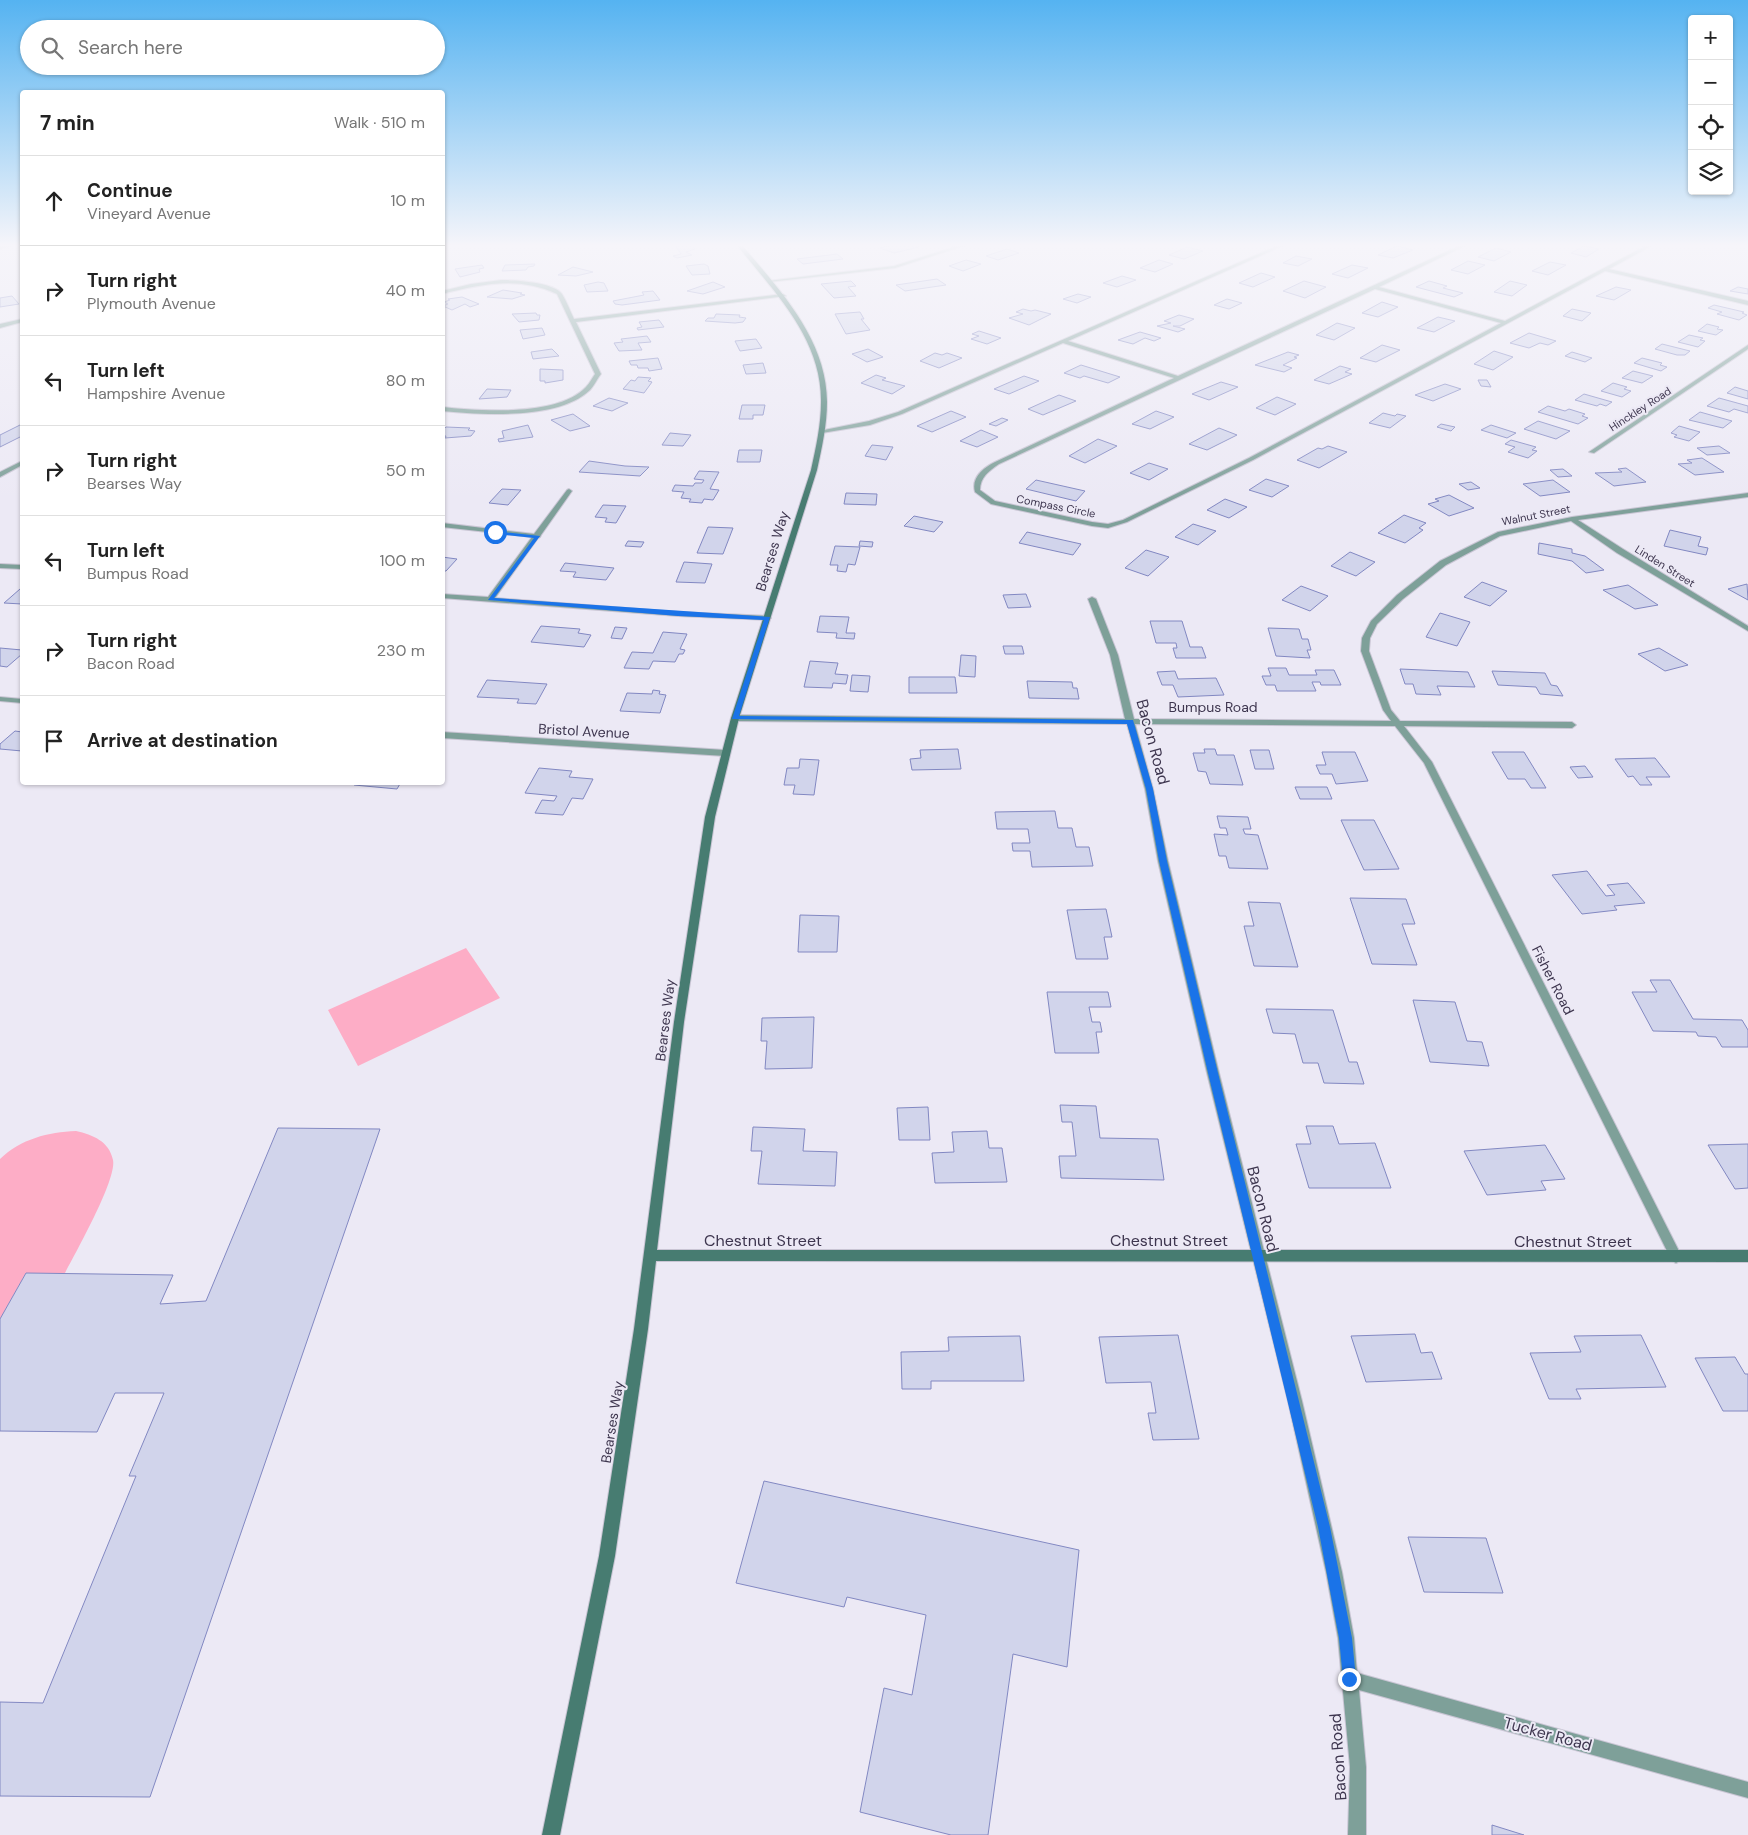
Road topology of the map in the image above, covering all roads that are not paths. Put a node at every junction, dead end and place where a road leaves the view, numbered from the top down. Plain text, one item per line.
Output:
1 (577, 330) edge
2 (806, 330) edge
3 (1087, 330) edge
4 (1283, 330) edge
5 (1494, 330) edge
6 (1061, 341) junction
7 (1748, 347) edge
8 (1178, 378) junction
9 (445, 409) edge
10 (822, 431) junction
11 (1592, 452) dead end
12 (20, 464) edge
13 (0, 475) edge
14 (569, 491) dead end
15 (1748, 495) edge
16 (1572, 519) junction
17 (445, 525) edge
18 (538, 536) junction
19 (0, 566) edge
20 (20, 567) edge
21 (445, 596) edge
22 (490, 599) junction
23 (1092, 599) dead end
24 (767, 618) junction
25 (1748, 629) edge
26 (0, 699) edge
27 (20, 701) edge
28 (735, 718) junction
29 (1130, 722) junction
30 (1394, 722) junction
31 (1572, 724) dead end
32 (445, 735) edge
33 (725, 753) junction
34 (649, 1255) junction
35 (1748, 1256) edge
36 (1258, 1257) junction
37 (1676, 1257) junction
38 (1349, 1679) junction
39 (1748, 1790) edge
40 (551, 1835) edge
41 (1358, 1835) edge

1 - 9 street
2 - 10 main road, Bearses Way
3 - 6 street
4 - 8 street, Compass Circle
5 - 8 street, Compass Circle
6 - 8 street
6 - 10 street
7 - 11 street, Hinckley Road
10 - 24 main road, Bearses Way
12 - 13 street
14 - 18 street
15 - 16 street, Walnut Street
16 - 25 street, Linden Street
16 - 30 street, Walnut Street
17 - 18 street
18 - 22 street
19 - 20 street
21 - 22 street
22 - 24 street
23 - 29 street, Bacon Road
24 - 28 main road, Bearses Way
26 - 27 street
28 - 29 street, Bumpus Road
28 - 33 main road, Bearses Way
29 - 30 street, Bumpus Road
29 - 36 street, Bacon Road
30 - 31 street, Bumpus Road
30 - 37 street, Fisher Road
32 - 33 street, Bristol Avenue
33 - 34 main road, Bearses Way
34 - 36 main road, Chestnut Street
34 - 40 main road, Bearses Way
35 - 37 main road, Chestnut Street
36 - 37 main road, Chestnut Street
36 - 38 street, Bacon Road
38 - 39 street, Tucker Road
38 - 41 street, Bacon Road

